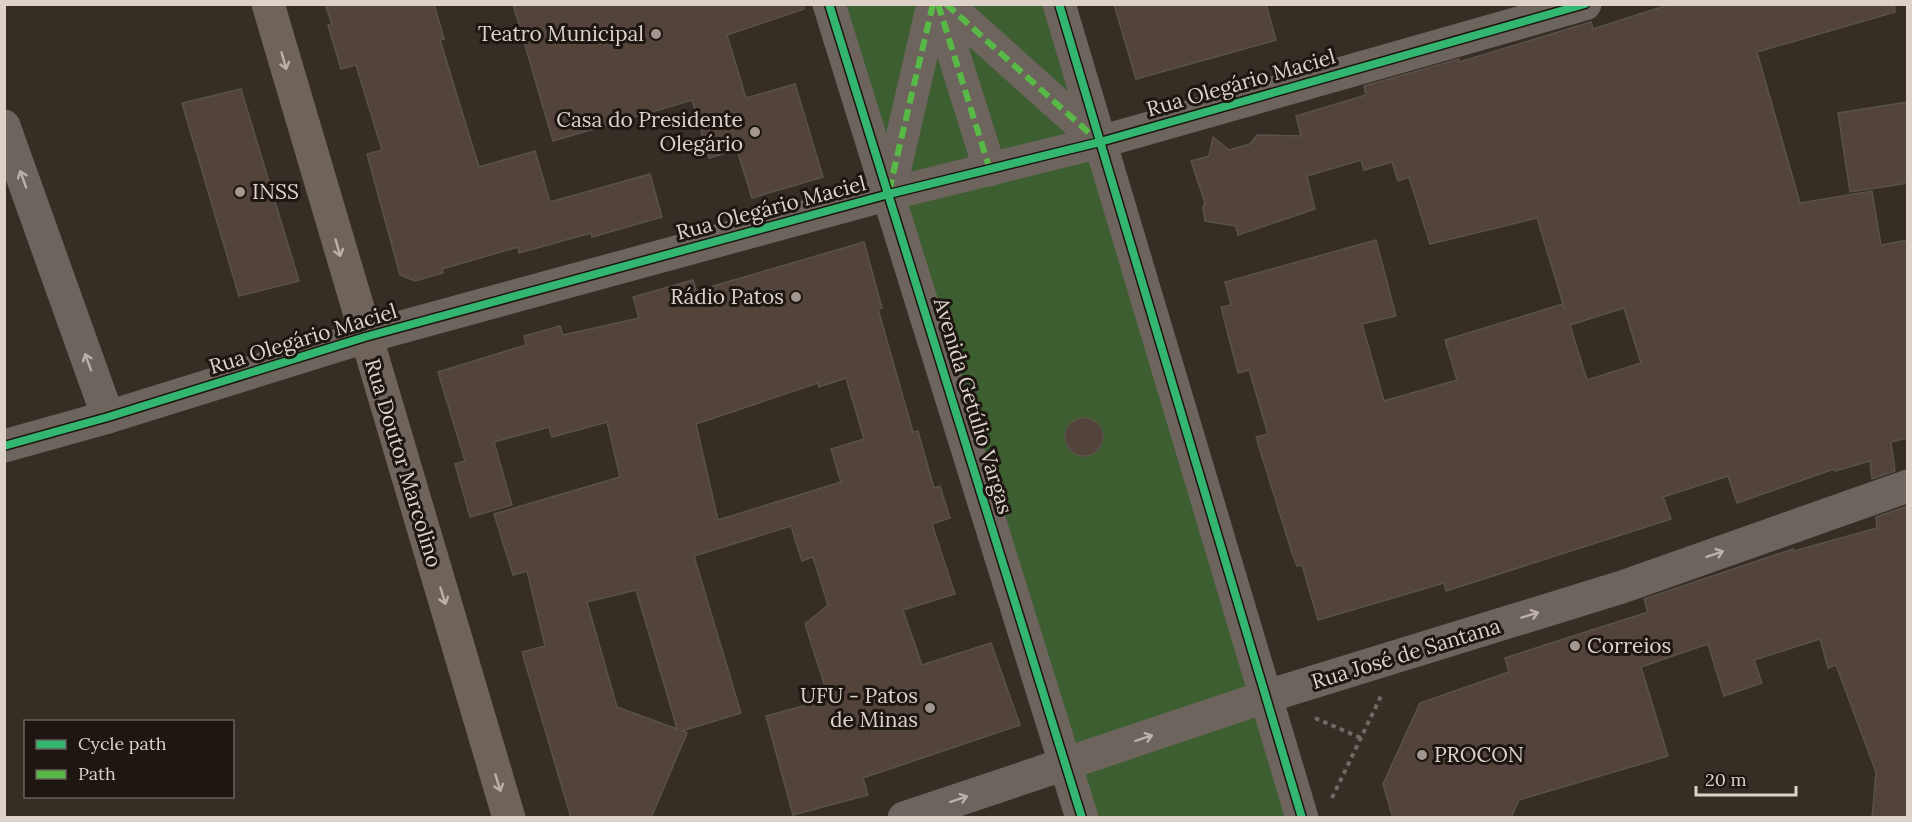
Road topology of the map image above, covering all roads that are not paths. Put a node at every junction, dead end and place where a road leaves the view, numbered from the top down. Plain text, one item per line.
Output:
1 (268, 4) edge
2 (830, 4) edge
3 (933, 4) edge
4 (938, 4) edge
5 (946, 4) edge
6 (1059, 4) edge
7 (1585, 4) edge
8 (1504, 16) edge
9 (4, 126) edge
10 (1100, 142) junction
11 (990, 170) junction
12 (889, 194) junction
13 (365, 337) junction
14 (108, 417) junction
15 (4, 446) edge
16 (1908, 486) edge
17 (1268, 696) junction
18 (1066, 764) junction
19 (1315, 813) edge
20 (509, 818) edge
21 (904, 818) edge
22 (1082, 818) edge

1 -> 13 main road, Rua Doutor Marcolino
2 - 12 street, Avenida Getúlio Vargas
3 - 12 street
4 - 11 street
5 - 10 street
6 - 10 street
7 - 8 street, Rua Olegário Maciel
8 - 10 street, Rua Olegário Maciel
14 -> 9 street
10 - 11 street, Rua Olegário Maciel
10 - 17 street
11 - 12 street, Rua Olegário Maciel
12 - 13 street, Rua Olegário Maciel
12 - 18 street, Avenida Getúlio Vargas
13 - 14 street, Rua Olegário Maciel
13 -> 20 main road, Rua Doutor Marcolino
14 - 15 street, Rua Olegário Maciel
17 -> 16 street, Rua José de Santana
18 -> 17 street, Rua José de Santana
17 - 19 street
21 -> 18 street, Rua José de Santana
18 - 22 street, Avenida Getúlio Vargas

